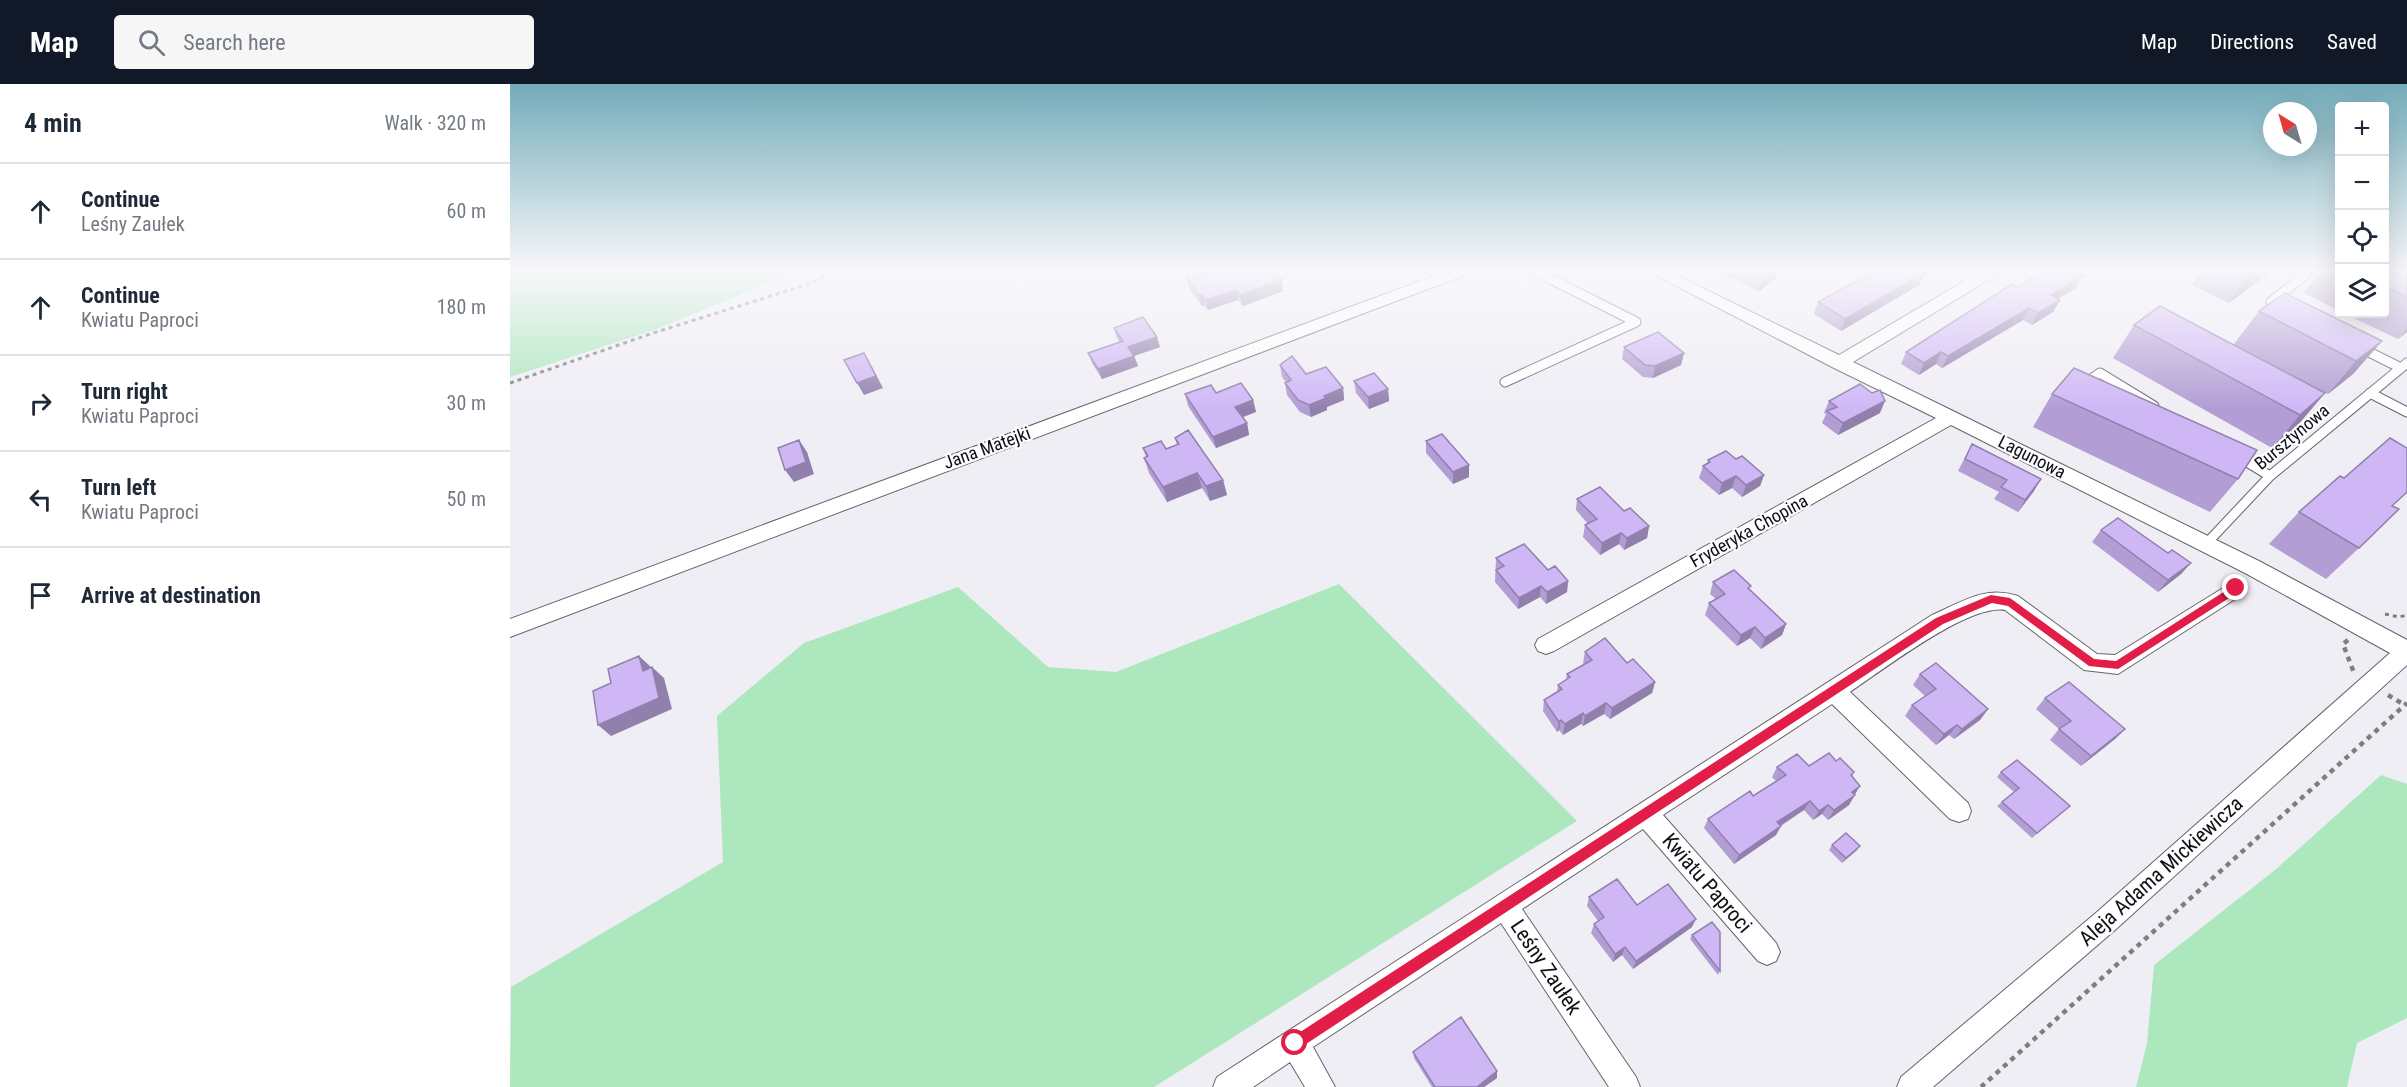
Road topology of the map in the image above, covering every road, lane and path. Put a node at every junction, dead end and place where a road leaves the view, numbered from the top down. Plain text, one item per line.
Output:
1 (705, 317) edge
2 (1341, 317) edge
3 (1626, 317) edge
4 (1747, 317) edge
5 (1915, 317) edge
6 (2351, 343) edge
7 (1838, 363) junction
8 (2404, 365) edge
9 (1505, 382) dead end
10 (510, 383) edge
11 (2077, 392) edge
12 (2370, 393) junction
13 (2160, 410) edge
14 (2407, 412) edge
15 (1952, 417) junction
16 (2230, 452) edge
17 (2270, 476) junction
18 (2206, 544) junction
19 (2236, 588) dead end
20 (510, 628) edge
21 (1546, 645) dead end
22 (2407, 651) edge
23 (1834, 691) junction
24 (2407, 703) edge
25 (1959, 811) dead end
26 (1646, 814) junction
27 (1506, 907) junction
28 (1767, 952) dead end
29 (1295, 1043) junction
30 (1227, 1087) edge
31 (1321, 1087) edge
32 (1626, 1087) edge
33 (1911, 1087) edge
34 (1981, 1087) edge

1 - 10 path
2 - 20 street, Jana Matejki
3 - 9 lane
4 - 7 street, Lagunowa
5 - 7 street
6 - 8 lane
7 - 15 street, Lagunowa
8 - 12 lane, Bursztynowa
11 - 13 lane
12 - 14 lane
12 - 17 lane, Bursztynowa
15 - 18 street, Lagunowa
15 - 21 street, Fryderyka Chopina
16 - 17 lane
17 - 18 lane, Bursztynowa
18 - 22 street, Lagunowa
19 - 23 street
22 - 33 street, Aleja Adama Mickiewicza
23 - 25 street
23 - 26 street
24 - 34 path
26 - 27 street
26 - 28 street, Kwiatu Paproci
27 - 29 street, Leśny Zaułek
27 - 32 street, Leśny Zaułek
29 - 30 street, Leśny Zaułek
29 - 31 street

